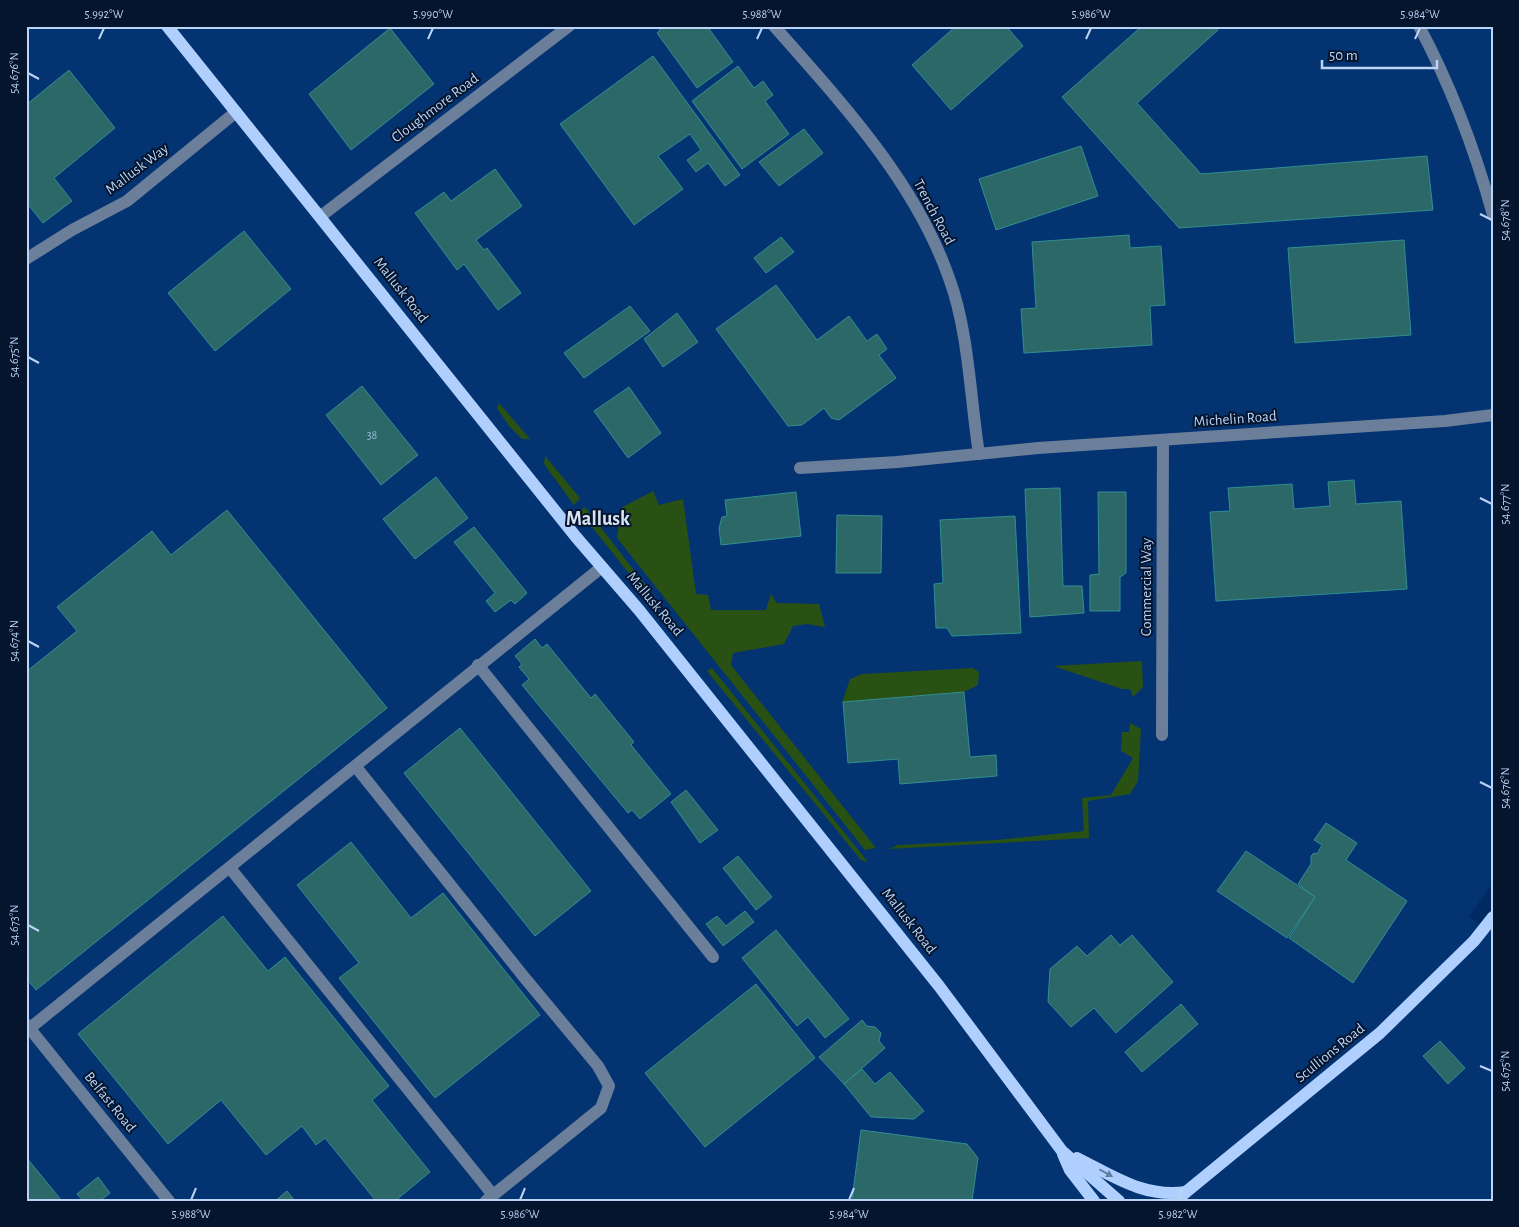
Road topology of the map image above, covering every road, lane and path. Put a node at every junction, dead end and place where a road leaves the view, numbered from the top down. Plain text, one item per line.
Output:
1 (167, 26) edge
2 (569, 26) edge
3 (774, 26) edge
4 (1419, 26) edge
5 (236, 112) junction
6 (1493, 215) edge
7 (321, 216) junction
8 (26, 258) edge
9 (1493, 415) edge
10 (1163, 440) junction
11 (979, 454) junction
12 (800, 468) dead end
13 (602, 567) junction
14 (478, 665) junction
15 (1162, 735) dead end
16 (356, 767) junction
17 (230, 868) junction
18 (1493, 917) edge
19 (713, 957) dead end
20 (28, 1026) edge
21 (1062, 1151) junction
22 (1185, 1196) edge
23 (489, 1198) edge
24 (169, 1201) edge
25 (1094, 1201) edge
26 (1119, 1201) edge
27 (1175, 1201) edge

1 - 5 main road, Mallusk Road
2 - 7 street, Cloughmore Road
3 - 11 street, Trench Road
4 - 6 street
5 - 7 main road, Mallusk Road
5 - 8 street, Mallusk Way
7 - 13 main road, Mallusk Road
9 - 10 street, Michelin Road
10 - 11 street, Michelin Road
10 - 15 street, Commercial Way
11 - 12 street, Michelin Road
13 - 14 street
13 - 21 main road, Mallusk Road
14 - 16 street
14 - 19 street
16 - 17 street
16 - 23 street
17 - 20 street
17 - 23 street
18 - 22 main road, Scullions Road
20 - 24 street, Belfast Road
21 -> 22 main road
21 - 25 main road
21 - 26 main road, Mallusk Road
22 - 27 main road, Scullions Road

